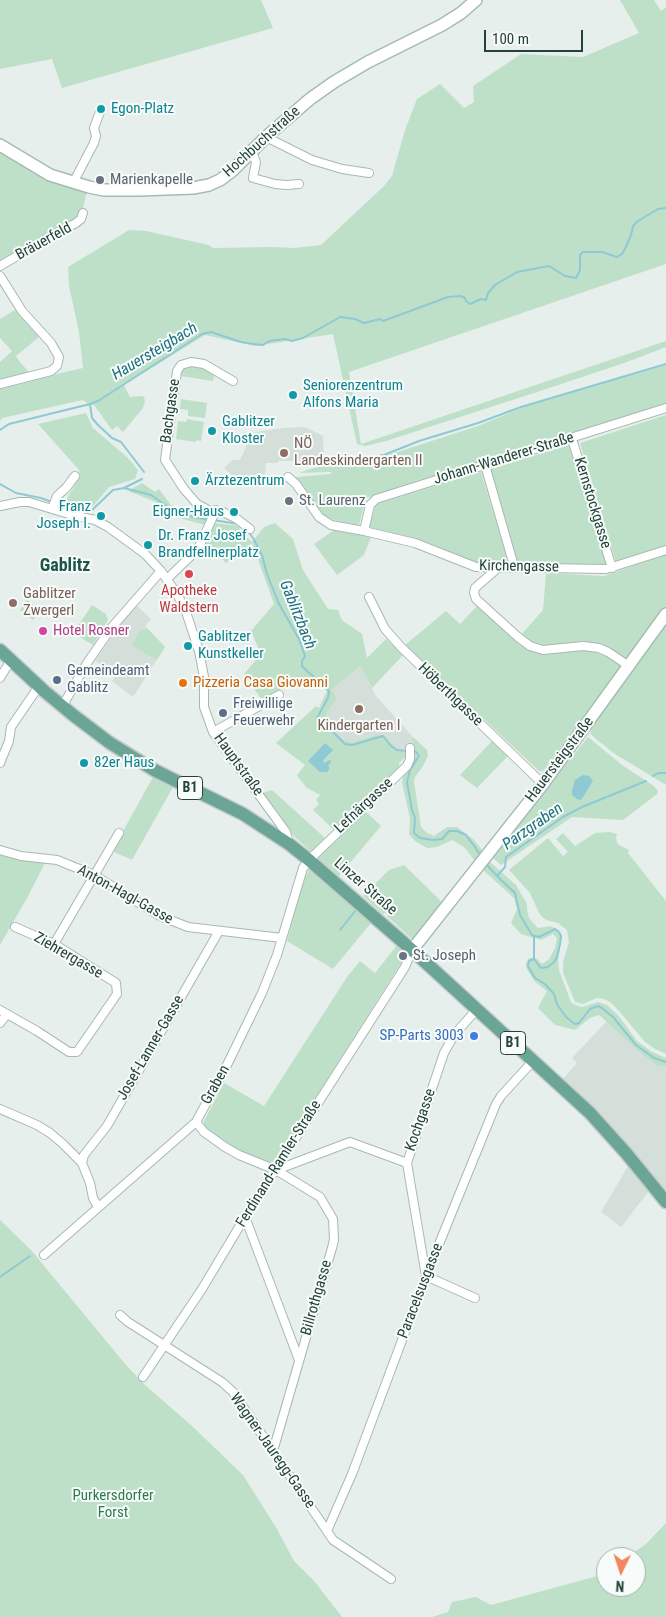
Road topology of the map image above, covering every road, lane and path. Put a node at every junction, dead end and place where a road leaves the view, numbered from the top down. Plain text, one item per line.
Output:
1 (476, 0) edge
2 (101, 108) dead end
3 (266, 138) junction
4 (0, 145) edge
5 (252, 152) junction
6 (369, 174) dead end
7 (73, 183) junction
8 (299, 184) dead end
9 (83, 213) dead end
10 (0, 266) edge
11 (0, 276) edge
12 (233, 381) dead end
13 (0, 384) edge
14 (666, 408) edge
15 (572, 439) junction
16 (485, 465) junction
17 (75, 476) dead end
18 (288, 478) dead end
19 (54, 505) junction
20 (0, 506) edge
21 (215, 512) junction
22 (250, 529) dead end
23 (364, 531) junction
24 (666, 550) edge
25 (514, 566) junction
26 (499, 567) junction
27 (612, 568) junction
28 (161, 571) junction
29 (167, 579) junction
30 (369, 597) dead end
31 (666, 614) edge
32 (0, 650) edge
33 (11, 660) junction
34 (629, 666) junction
35 (0, 678) edge
36 (38, 686) junction
37 (279, 695) dead end
38 (62, 706) junction
39 (213, 732) junction
40 (410, 751) dead end
41 (0, 763) edge
42 (543, 784) junction
43 (119, 833) dead end
44 (289, 844) junction
45 (0, 850) edge
46 (308, 860) junction
47 (94, 875) junction
48 (16, 928) dead end
49 (219, 931) junction
50 (282, 938) junction
51 (54, 944) junction
52 (412, 950) junction
53 (478, 1008) junction
54 (3, 1012) edge
55 (0, 1023) edge
56 (534, 1062) junction
57 (0, 1109) edge
58 (196, 1122) junction
59 (82, 1163) junction
60 (407, 1163) junction
61 (276, 1170) junction
62 (666, 1202) edge
63 (98, 1207) junction
64 (245, 1218) junction
65 (44, 1255) dead end
66 (426, 1276) junction
67 (475, 1298) dead end
68 (120, 1315) dead end
69 (164, 1344) junction
70 (300, 1360) junction
71 (143, 1377) dead end
72 (273, 1451) junction
73 (327, 1531) junction
74 (391, 1579) dead end

1 - 3 street, Hochbuchstraße
2 - 7 street
3 - 5 street, Hochbuchstraße
3 - 6 street
4 - 7 street, Hochbuchstraße
5 - 7 street, Hochbuchstraße
5 - 8 street
9 - 10 street, Bräuerfeld
11 - 13 street
12 - 21 street, Bachgasse
14 - 15 street, Johann-Wanderer-Straße
15 - 16 street, Johann-Wanderer-Straße
15 - 27 street, Kernstockgasse
16 - 23 street, Johann-Wanderer-Straße
16 - 25 street
17 - 19 street
18 - 23 street, Kirchengasse
19 - 20 street, Hauptstraße
19 - 28 street, Hauptstraße
21 - 22 street, Bachgasse
21 - 29 street
23 - 26 street, Kirchengasse
24 - 27 street, Kirchengasse
25 - 26 street, Kirchengasse
25 - 27 street, Kirchengasse
26 - 34 street
28 - 29 street, Hauptstraße
28 - 38 street
29 - 39 street, Hauptstraße
30 - 42 street, Höberthgasse
31 - 34 street, Hauersteigstraße
32 - 33 main road, Linzer Straße / B1
33 - 35 street
33 - 36 main road, Linzer Straße / B1
34 - 42 street, Hauersteigstraße
36 - 38 main road, Linzer Straße / B1
36 - 41 street
37 - 39 street
38 - 44 main road, Linzer Straße / B1
39 - 44 street, Hauptstraße
40 - 46 street, Lefnärgasse
42 - 52 street, Hauersteigstraße
43 - 47 street
44 - 46 main road, Linzer Straße / B1
45 - 47 street, Anton-Hagl-Gasse
46 - 50 street, Graben
46 - 52 main road, Linzer Straße / B1
47 - 49 street, Anton-Hagl-Gasse
47 - 51 street
48 - 51 street, Ziehrergasse
49 - 50 street, Anton-Hagl-Gasse
49 - 59 street, Josef-Lanner-Gasse
50 - 58 street, Graben
51 - 54 street, Ziehrergasse
52 - 53 main road, Linzer Straße / B1
52 - 61 street, Ferdinand-Ramler-Straße
53 - 56 main road, Linzer Straße / B1
53 - 60 street, Kochgasse
54 - 55 street
56 - 62 main road, Linzer Straße / B1
56 - 66 street, Paracelsusgasse
57 - 59 street
58 - 61 street, Billrothgasse
58 - 63 street, Graben
59 - 63 street
60 - 61 street
60 - 66 street, Kochgasse
61 - 64 street, Ferdinand-Ramler-Straße
61 - 70 street, Billrothgasse
63 - 65 street, Graben
64 - 69 street, Ferdinand-Ramler-Straße
64 - 70 street
66 - 67 street
66 - 73 street, Paracelsusgasse
68 - 69 street, Wagner-Jauregg-Gasse
69 - 71 street, Ferdinand-Ramler-Straße
69 - 72 street, Wagner-Jauregg-Gasse
70 - 72 street, Billrothgasse
72 - 73 street, Wagner-Jauregg-Gasse
73 - 74 street, Wagner-Jauregg-Gasse

